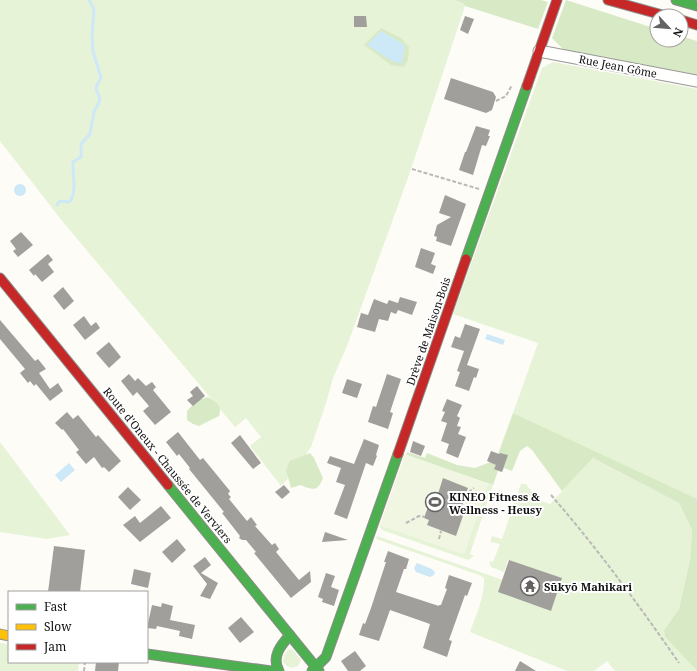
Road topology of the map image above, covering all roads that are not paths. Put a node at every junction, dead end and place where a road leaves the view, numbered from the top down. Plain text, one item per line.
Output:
1 (557, 0) edge
2 (608, 0) edge
3 (676, 0) edge
4 (697, 6) edge
5 (649, 11) edge
6 (539, 51) junction
7 (697, 81) edge
8 (0, 278) edge
9 (290, 635) junction
10 (148, 654) edge
11 (276, 659) junction
12 (256, 668) junction
13 (316, 670) edge
14 (271, 671) edge
15 (279, 671) edge

1 - 6 main road, Drève de Maison-Bois
2 - 5 main road
3 - 4 main road
6 - 7 street, Rue Jean Gôme
6 - 13 main road, Drève de Maison-Bois
8 - 9 main road, Route d'Oneux - Chaussée de Verviers
9 - 11 main road
9 - 13 main road, Route d'Oneux - Chaussée de Verviers
10 - 12 main road
11 - 12 main road
11 - 15 main road
12 - 14 main road

